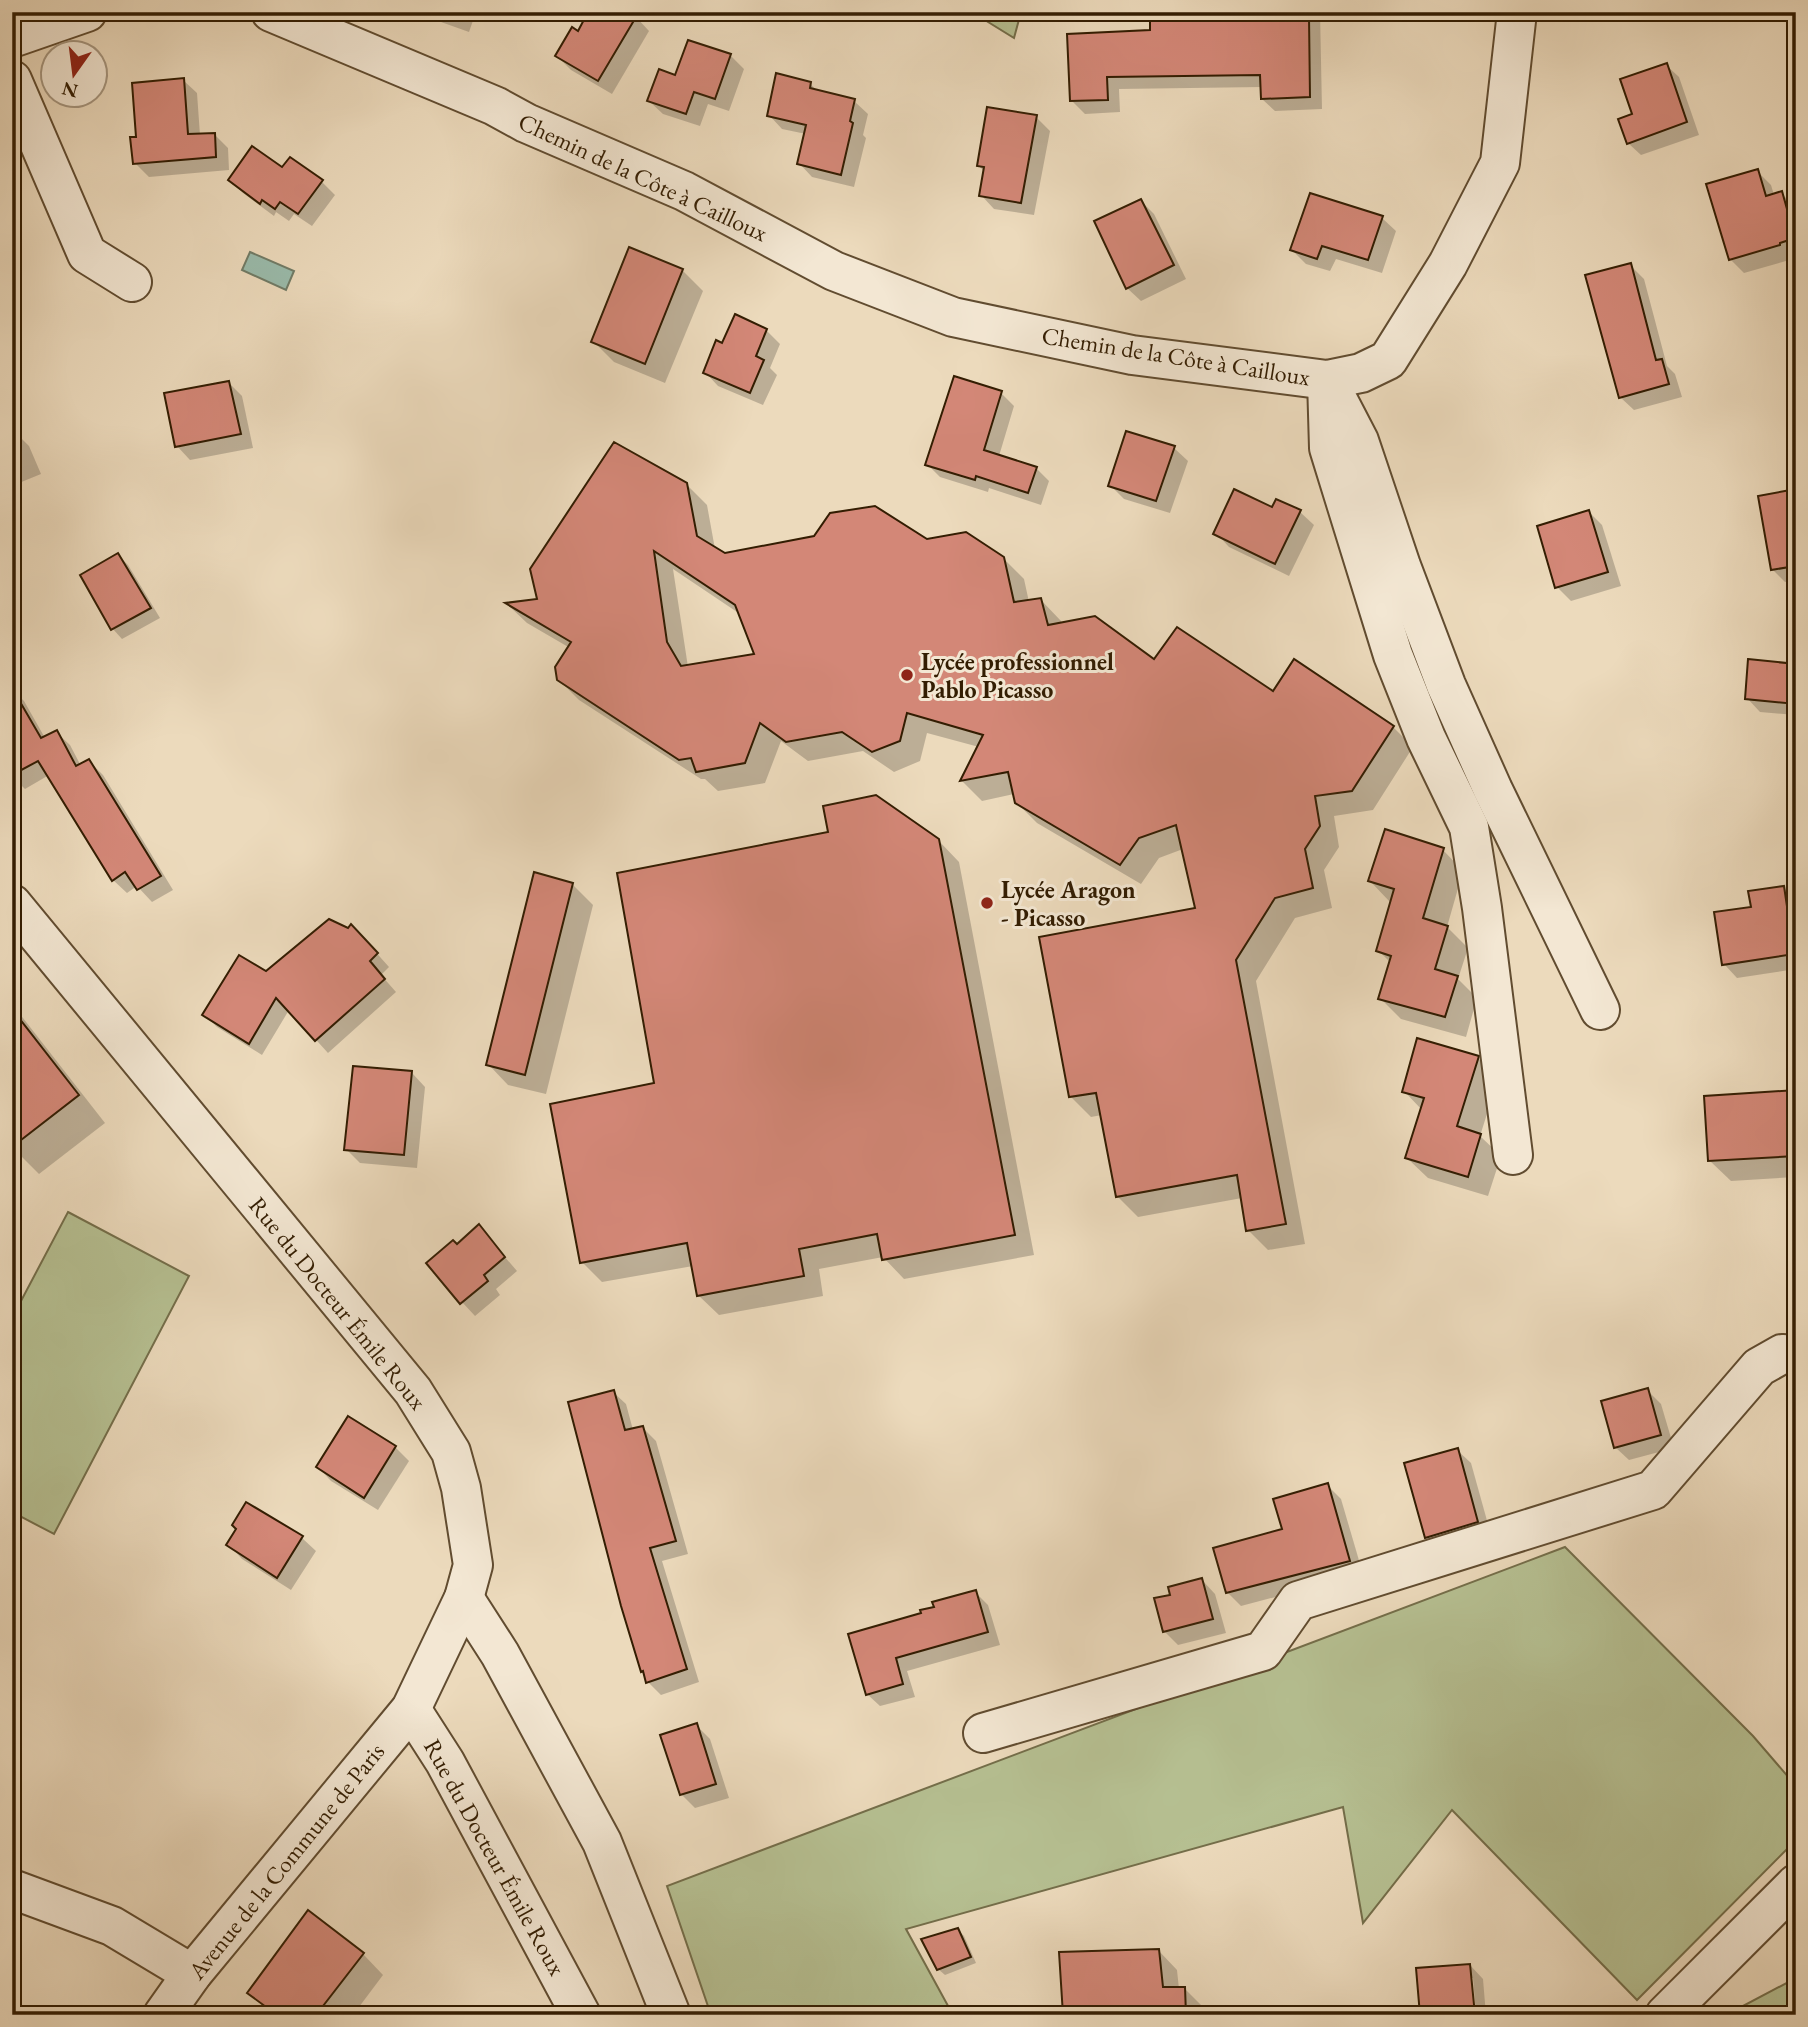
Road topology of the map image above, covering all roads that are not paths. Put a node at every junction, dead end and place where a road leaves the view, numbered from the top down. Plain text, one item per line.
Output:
1 (87, 12) edge
2 (271, 12) edge
3 (1517, 12) edge
4 (12, 38) edge
5 (12, 80) edge
6 (132, 282) dead end
7 (1327, 380) junction
8 (12, 904) edge
9 (1600, 1010) dead end
10 (1513, 1156) dead end
11 (1796, 1355) edge
12 (464, 1598) junction
13 (411, 1709) junction
14 (983, 1733) dead end
15 (1796, 1884) edge
16 (12, 1889) edge
17 (192, 1974) junction
18 (163, 2015) edge
19 (581, 2015) edge
20 (671, 2015) edge
21 (1664, 2015) edge

1 - 4 street
2 - 7 street, Chemin de la Côte à Cailloux
3 - 7 street, Chemin de la Côte à Cailloux
5 - 6 street
7 - 9 street
7 - 10 street
8 - 12 street, Rue du Docteur Émile Roux
11 - 14 street
12 - 13 street, Rue du Docteur Émile Roux
12 - 20 street
13 - 17 street, Avenue de la Commune de Paris
13 - 19 street, Rue du Docteur Émile Roux
15 - 21 street
16 - 17 street
17 - 18 street, Avenue de la Commune de Paris

